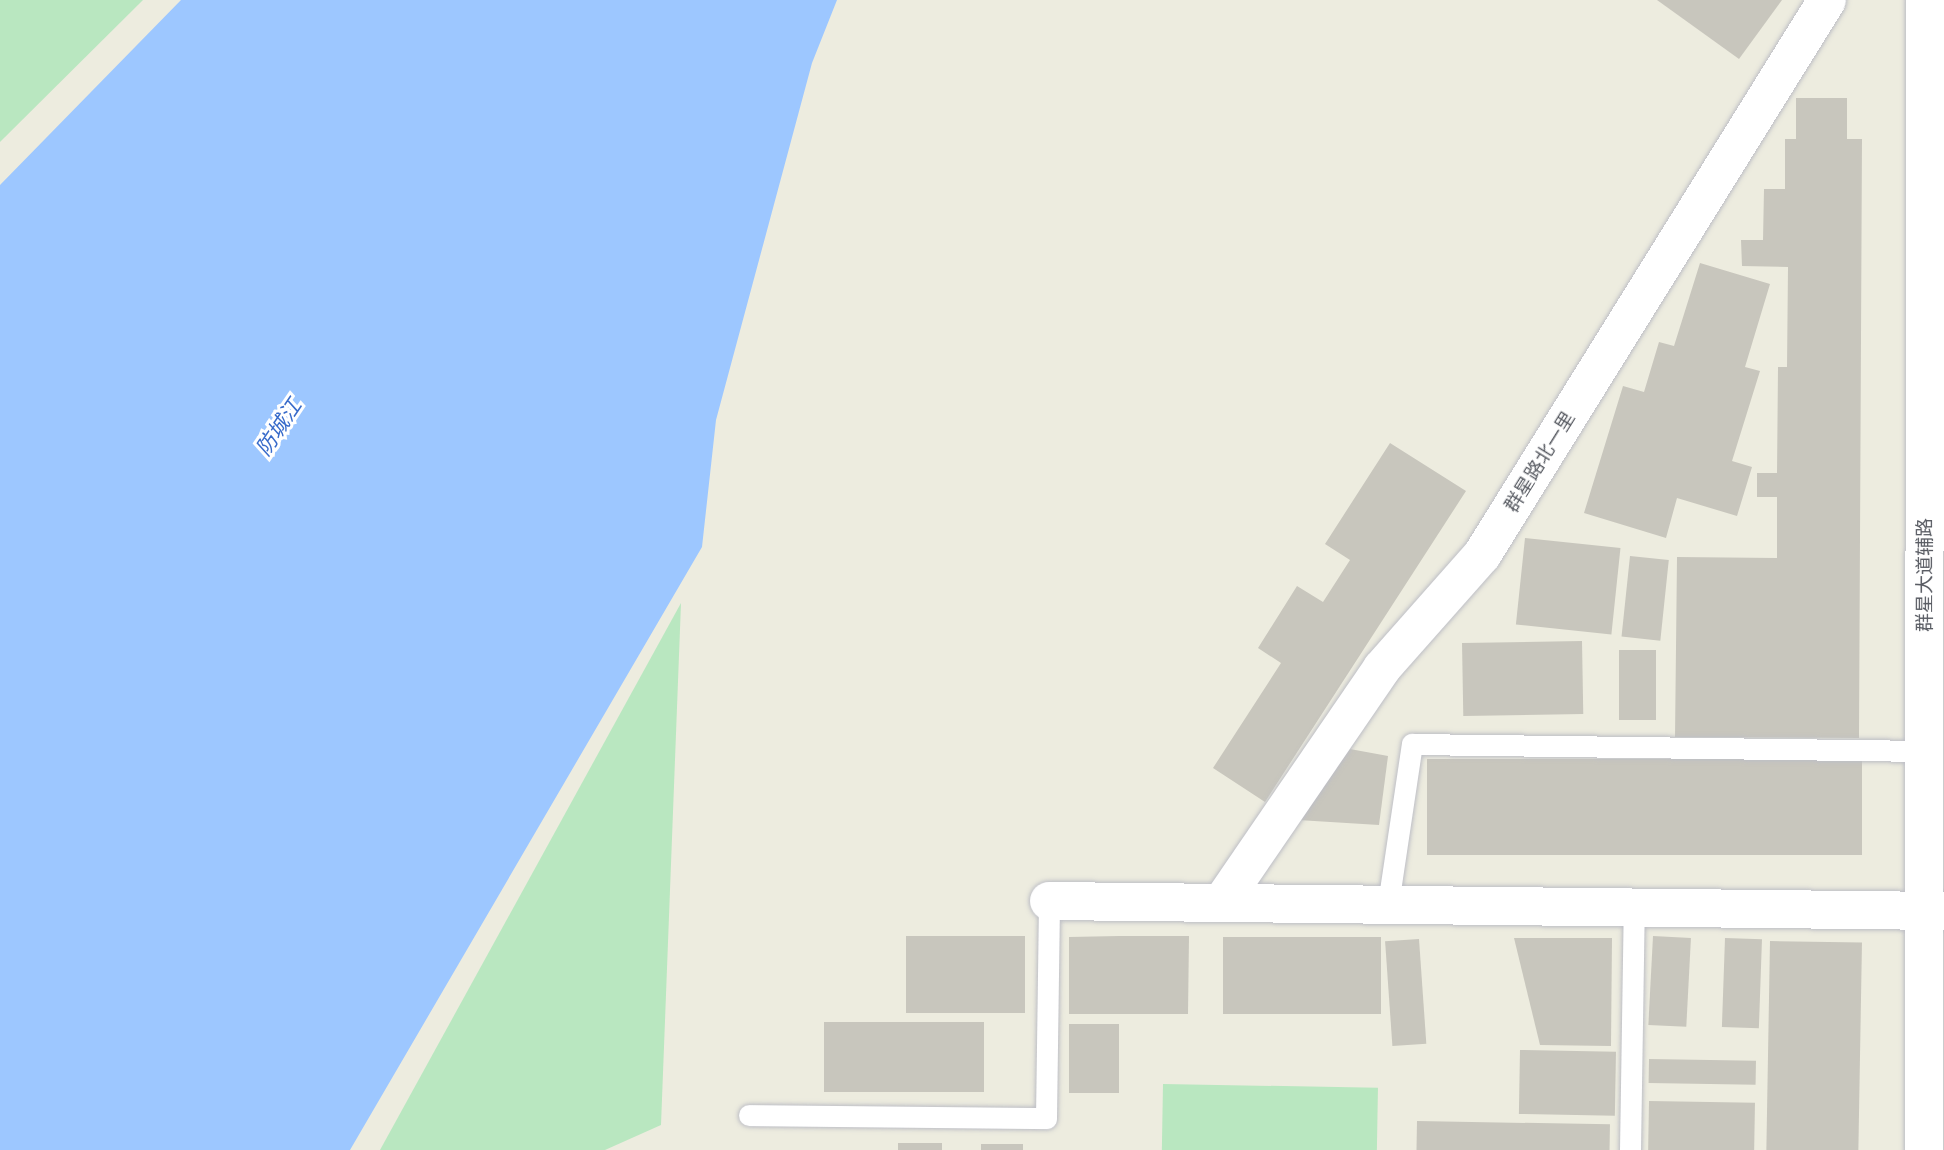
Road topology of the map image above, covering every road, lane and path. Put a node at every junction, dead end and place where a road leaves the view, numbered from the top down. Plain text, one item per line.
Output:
1 (1827, 0) edge
2 (1926, 0) edge
3 (1925, 751) junction
4 (1049, 901) joint
5 (1222, 902) junction
6 (1388, 904) junction
7 (1634, 907) junction
8 (1934, 911) edge
9 (749, 1115) dead end
10 (1630, 1150) edge
11 (1924, 1150) edge

1 - 5 street, 群星路北一里
2 - 3 street, 群星大道辅路
3 - 6 lane
3 - 8 street, 群星大道辅路
4 - 5 street
4 - 9 lane
5 - 6 street
6 - 7 street
7 - 8 street
7 - 10 lane
8 - 11 street, 群星大道辅路

